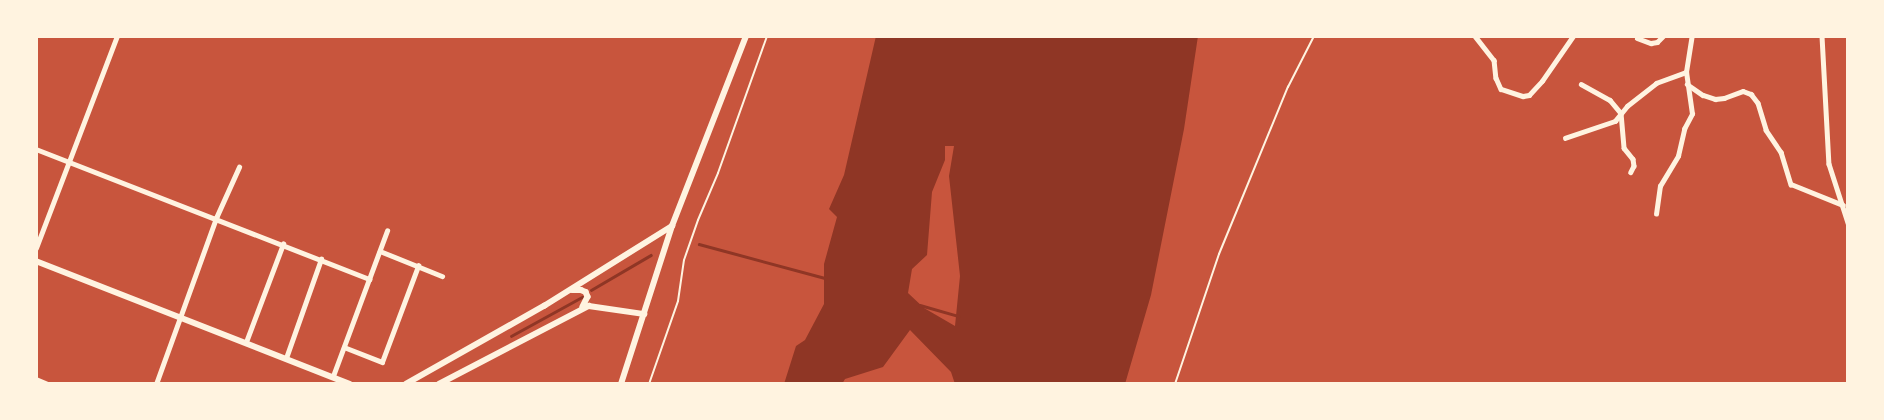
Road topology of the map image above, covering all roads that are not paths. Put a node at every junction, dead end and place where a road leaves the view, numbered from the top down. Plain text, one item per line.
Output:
1 (117, 36) edge
2 (746, 36) edge
3 (1475, 36) edge
4 (1573, 36) edge
5 (1662, 36) edge
6 (1692, 36) edge
7 (1822, 36) edge
8 (1637, 38) dead end
9 (1686, 72) junction
10 (1581, 84) dead end
11 (1687, 84) junction
12 (1621, 113) junction
13 (1565, 138) dead end
14 (36, 149) edge
15 (68, 162) junction
16 (239, 168) dead end
17 (1631, 172) dead end
18 (1843, 205) junction
19 (1656, 214) dead end
20 (216, 218) junction
21 (1848, 223) edge
22 (672, 226) junction
23 (387, 231) dead end
24 (283, 244) junction
25 (36, 248) edge
26 (380, 251) junction
27 (321, 259) junction
28 (36, 261) edge
29 (418, 266) junction
30 (442, 276) dead end
31 (370, 279) junction
32 (570, 290) junction
33 (579, 310) junction
34 (644, 314) junction
35 (181, 317) junction
36 (246, 342) junction
37 (344, 348) junction
38 (286, 358) junction
39 (333, 376) junction
40 (36, 379) edge
41 (48, 384) edge
42 (156, 384) edge
43 (350, 384) edge
44 (406, 384) edge
45 (439, 384) edge
46 (620, 384) edge

1 - 15 street
2 - 22 street
3 - 4 street
5 - 8 street
6 - 9 street
7 - 18 street
9 - 11 street
9 - 12 street
10 - 12 street
11 - 18 street
11 - 19 street
12 - 13 street
12 - 17 street
14 - 15 street
15 - 20 street
15 - 25 street
16 - 20 street
18 - 21 street
20 - 24 street
20 - 35 street
22 - 32 street
22 - 34 street
23 - 26 street
24 - 27 street
24 - 36 street
26 - 29 street
26 - 31 street
27 - 31 street
27 - 38 street
28 - 35 street
29 - 30 street
29 - 37 street
31 - 37 street
32 - 33 street
32 - 44 street
33 - 34 street
33 - 45 street
34 - 46 street
35 - 36 street
35 - 42 street
36 - 38 street
37 - 39 street
38 - 39 street
39 - 43 street
40 - 41 street

